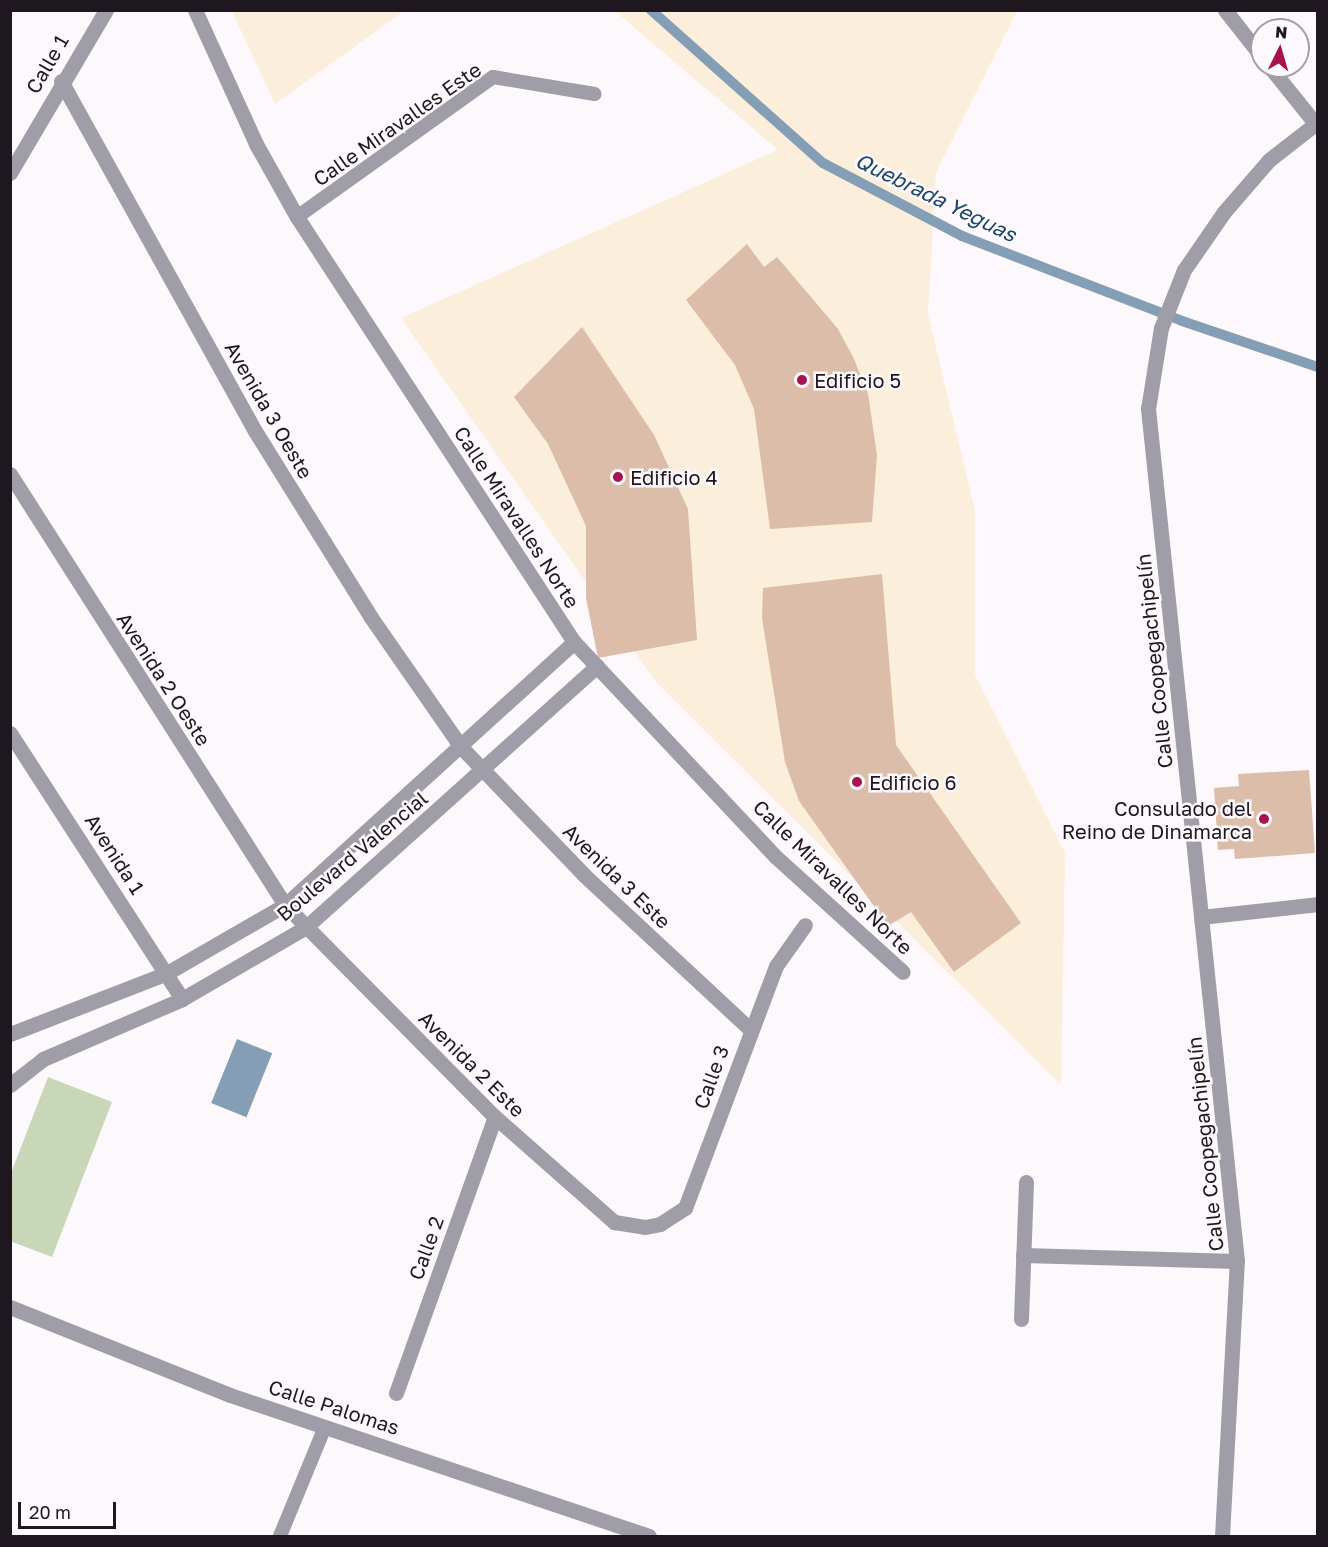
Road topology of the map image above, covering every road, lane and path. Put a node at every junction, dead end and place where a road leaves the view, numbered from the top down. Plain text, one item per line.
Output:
1 (106, 10) edge
2 (195, 10) edge
3 (1225, 10) edge
4 (1250, 42) edge
5 (1278, 78) edge
6 (61, 81) junction
7 (595, 94) dead end
8 (1316, 126) edge
9 (10, 172) edge
10 (297, 217) junction
11 (10, 474) edge
12 (574, 642) junction
13 (597, 666) junction
14 (10, 733) edge
15 (461, 747) junction
16 (482, 772) junction
17 (1317, 904) edge
18 (285, 905) junction
19 (1201, 917) junction
20 (805, 925) dead end
21 (306, 927) junction
22 (903, 972) dead end
23 (167, 973) junction
24 (182, 999) junction
25 (750, 1029) junction
26 (10, 1034) edge
27 (10, 1084) edge
28 (495, 1118) junction
29 (1026, 1182) dead end
30 (645, 1227) joint
31 (1023, 1255) junction
32 (1238, 1261) junction
33 (10, 1307) edge
34 (1021, 1319) dead end
35 (396, 1393) dead end
36 (325, 1426) junction
37 (280, 1536) edge
38 (648, 1536) edge
39 (1222, 1536) edge

1 - 6 street, Calle 1
2 - 10 street, Calle Miravalles Norte
3 - 4 street
5 - 8 street
6 - 9 street, Calle 1
6 - 15 street, Avenida 3 Oeste
7 - 10 lane, Calle Miravalles Este
8 - 19 street, Calle Coopegachipelín
10 - 12 street, Calle Miravalles Norte
11 - 18 street, Avenida 2 Oeste
12 - 13 street, Calle Miravalles Norte
12 - 15 street, Boulevard Valencial
13 - 16 street, Boulevard Valencial
13 - 22 street, Calle Miravalles Norte
14 - 23 street, Avenida 1
15 - 16 street, Avenida 3 Este
15 - 18 street, Boulevard Valencial
16 - 21 street, Boulevard Valencial
16 - 25 street, Avenida 3 Este
17 - 19 street
18 - 21 street, Avenida 2 Este
18 - 23 street, Boulevard Valencial
19 - 32 street, Calle Coopegachipelín
20 - 25 street, Calle 3
21 - 24 street, Boulevard Valencial
21 - 28 street, Avenida 2 Este
23 - 24 street, Avenida 1
23 - 26 street, Boulevard Valencial
24 - 27 street, Boulevard Valencial
25 - 30 street, Calle 3
28 - 30 street, Avenida 2 Este
28 - 35 street, Calle 2
29 - 31 street
31 - 32 street
31 - 34 street
32 - 39 street, Calle Coopegachipelín
33 - 36 street, Calle Palomas
36 - 37 lane
36 - 38 street, Calle Palomas

